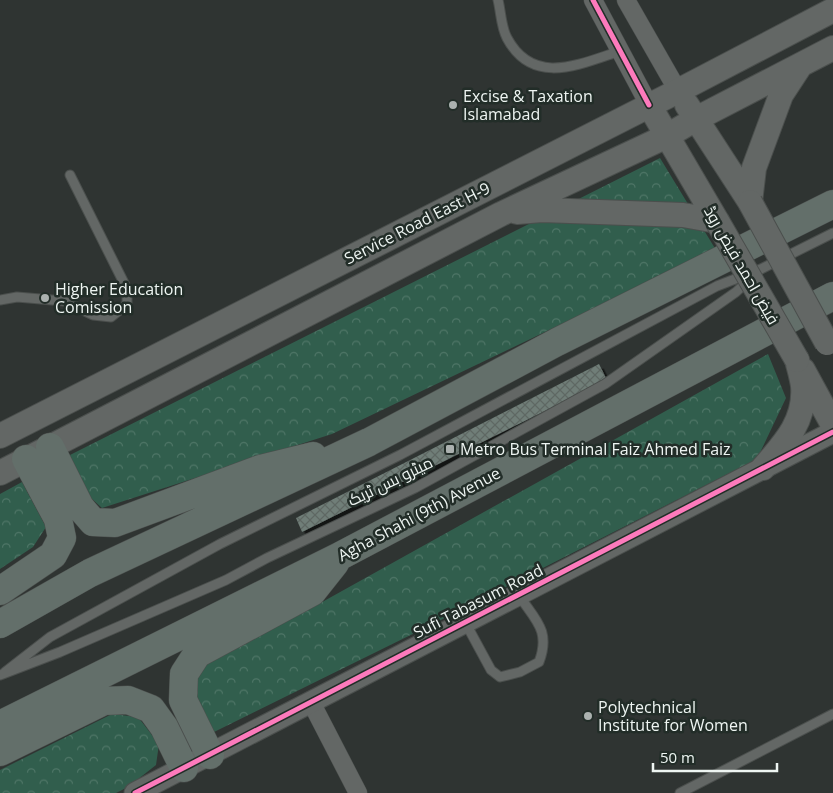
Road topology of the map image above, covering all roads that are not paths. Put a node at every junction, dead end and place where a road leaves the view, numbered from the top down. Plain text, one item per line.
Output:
1 (498, 0) edge
2 (593, 0) edge
3 (626, 0) edge
4 (833, 10) edge
5 (833, 48) edge
6 (620, 51) junction
7 (801, 65) junction
8 (678, 91) junction
9 (649, 105) junction
10 (696, 119) junction
11 (668, 136) junction
12 (70, 176) dead end
13 (750, 202) junction
14 (833, 204) edge
15 (501, 214) junction
16 (717, 221) junction
17 (833, 233) edge
18 (761, 269) junction
19 (833, 296) edge
20 (0, 300) edge
21 (830, 348) edge
22 (797, 360) junction
23 (833, 425) edge
24 (833, 432) edge
25 (0, 436) edge
26 (370, 442) junction
27 (50, 447) junction
28 (26, 459) junction
29 (763, 468) junction
30 (0, 473) edge
31 (340, 556) junction
32 (0, 590) edge
33 (518, 594) junction
34 (465, 621) junction
35 (0, 624) edge
36 (3, 674) edge
37 (310, 702) junction
38 (833, 714) edge
39 (0, 725) edge
40 (0, 752) edge
41 (210, 755) junction
42 (184, 768) junction
43 (135, 793) edge
44 (358, 793) edge
45 (680, 793) edge

1 - 6 lane
2 - 6 street
3 - 8 street
4 - 8 main road, Service Road East H-9
5 - 7 main road, Service Road East H-9
6 - 9 street
7 - 10 main road, Service Road East H-9
7 - 13 main road
8 - 9 main road, Service Road East H-9
8 - 10 main road
9 - 11 main road, فیض احمد فیض روڈ
9 - 25 main road, Service Road East H-9
10 - 11 main road, Service Road East H-9
10 - 13 main road
11 - 15 main road, Service Road East H-9
11 - 16 main road, فیض احمد فیض روڈ
12 - 20 lane
13 - 21 main road, bridge
14 - 26 main road
15 - 16 main road
15 - 27 main road, Service Road East H-9
16 - 22 main road, فیض احمد فیض روڈ, bridge
17 - 18 lane, میٹرو بس ٹریک
18 - 36 lane, میٹرو بس ٹریک
18 - 36 lane, میٹرو بس ٹریک
19 - 31 main road, Agha Shahi (9th) Avenue
22 - 23 main road, فیض احمد فیض روڈ
22 - 29 main road
24 - 29 street, Sufi Tabasum Road
26 - 27 main road
26 - 35 main road
27 - 28 main road, Service Road East H-9
28 - 30 main road, Service Road East H-9
28 - 32 main road
29 - 33 street, Sufi Tabasum Road
31 - 39 main road, Agha Shahi (9th) Avenue
31 - 41 main road
33 - 34 street, Sufi Tabasum Road
33 - 34 lane
34 - 37 street, Sufi Tabasum Road
37 - 41 street, Sufi Tabasum Road
37 - 44 street
38 - 45 lane
40 - 42 main road
41 - 42 street, Sufi Tabasum Road
42 - 43 street, Sufi Tabasum Road

